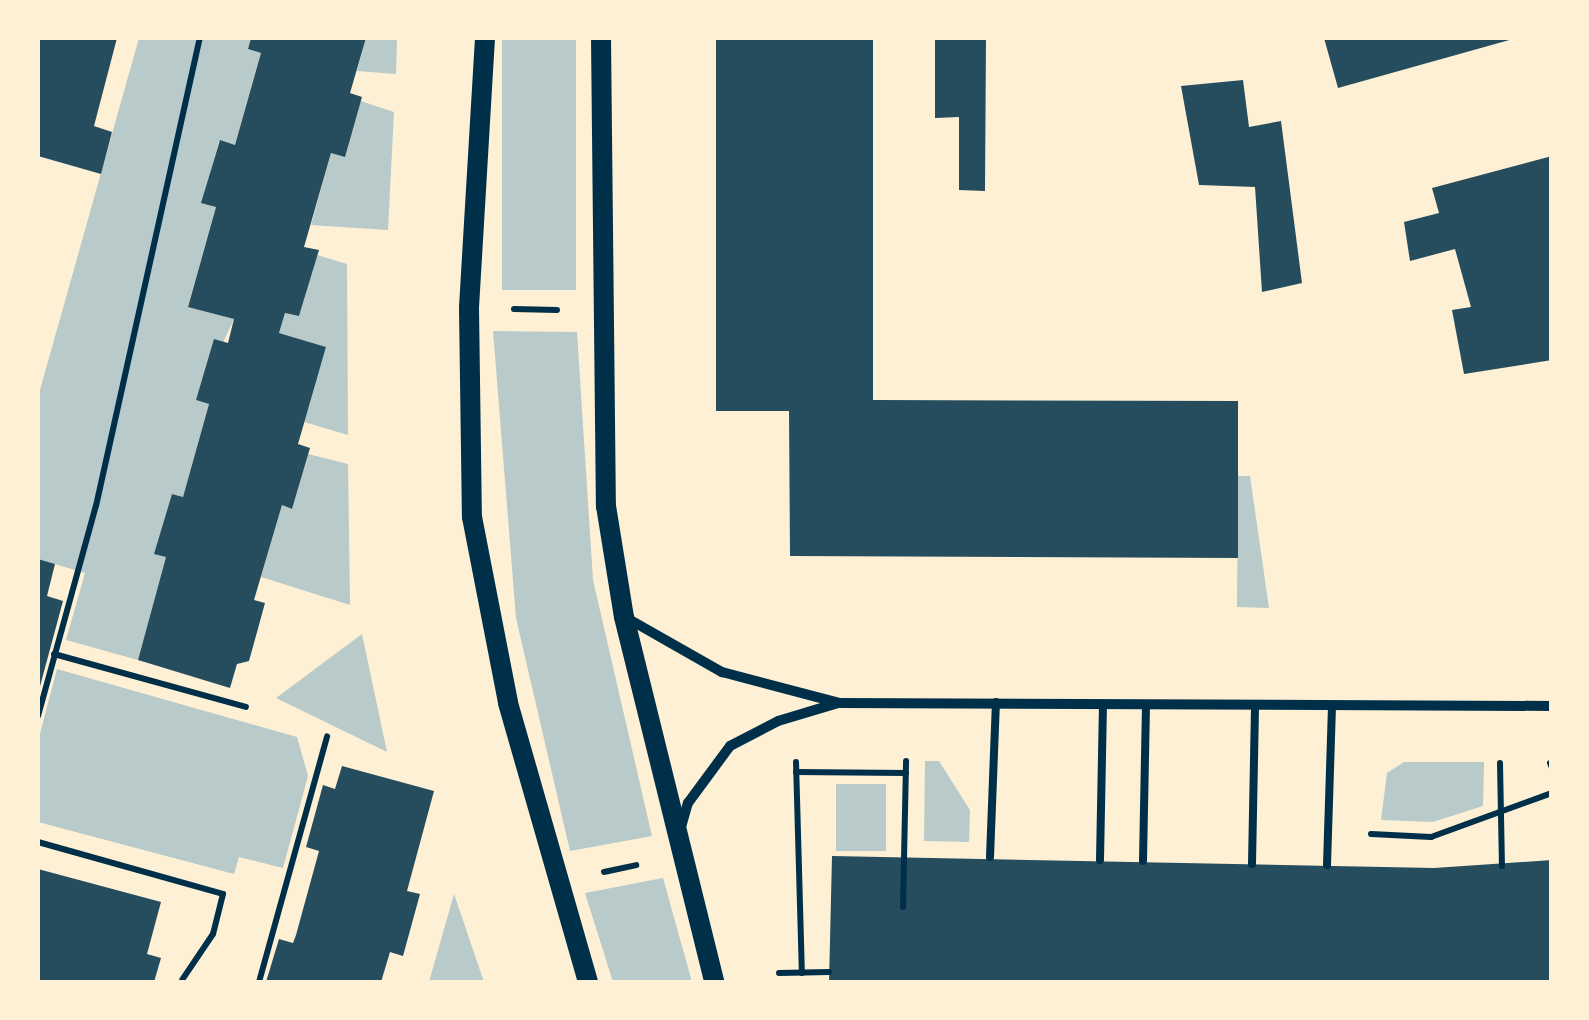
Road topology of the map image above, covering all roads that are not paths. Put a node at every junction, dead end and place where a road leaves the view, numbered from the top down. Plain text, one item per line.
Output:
1 (484, 38) edge
2 (601, 38) edge
3 (624, 617) junction
4 (996, 702) junction
5 (839, 703) junction
6 (1103, 704) junction
7 (1146, 704) junction
8 (1332, 705) junction
9 (1255, 706) junction
10 (1552, 706) edge
11 (678, 840) junction
12 (990, 857) dead end
13 (1100, 860) dead end
14 (1143, 861) dead end
15 (1252, 864) dead end
16 (1328, 865) dead end
17 (588, 982) edge
18 (714, 982) edge

1 - 17 main road
2 - 3 main road
3 - 5 street
3 - 11 main road
4 - 5 street
4 - 6 street
4 - 12 lane
5 - 11 street
6 - 7 street
6 - 13 lane
7 - 9 street
7 - 14 lane
8 - 9 street
8 - 10 street
8 - 16 lane
9 - 15 lane
11 - 18 main road

